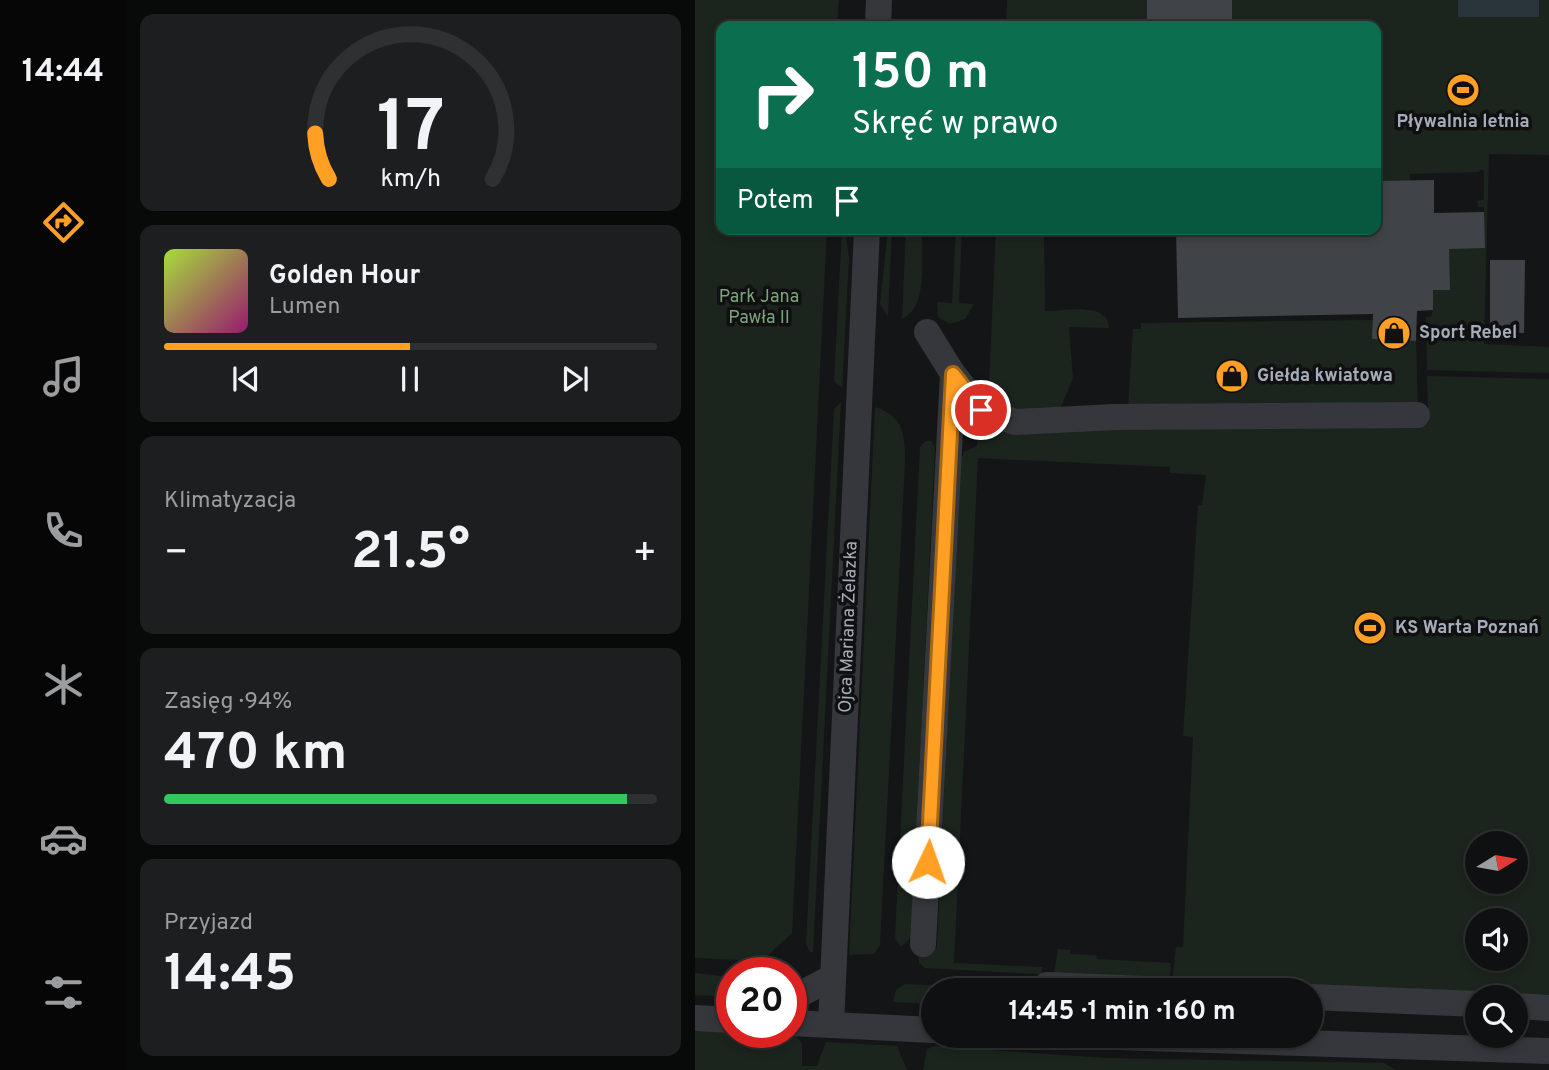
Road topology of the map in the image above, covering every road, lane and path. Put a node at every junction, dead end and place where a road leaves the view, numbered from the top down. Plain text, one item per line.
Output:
1 (879, 0) edge
2 (878, 21) edge
3 (867, 235) edge
4 (927, 332) dead end
5 (953, 374) junction
6 (1417, 415) dead end
7 (923, 943) dead end
8 (833, 976) junction
9 (807, 990) edge
10 (1323, 998) edge
11 (1465, 1003) edge
12 (1528, 1007) edge
13 (1549, 1008) edge
14 (695, 1018) edge
15 (716, 1019) edge
16 (807, 1024) edge
17 (831, 1026) junction
18 (921, 1030) edge
19 (1323, 1040) edge
20 (1465, 1042) edge
21 (1528, 1047) edge
22 (1549, 1051) edge

1 - 2 street
3 - 8 street, Ojca Mariana Żelazka
4 - 5 street
5 - 6 street
5 - 7 street
8 - 9 street
8 - 17 street, Ojca Mariana Żelazka
10 - 11 street
12 - 13 street
14 - 15 street
16 - 17 street
17 - 18 street
19 - 20 street
21 - 22 street

